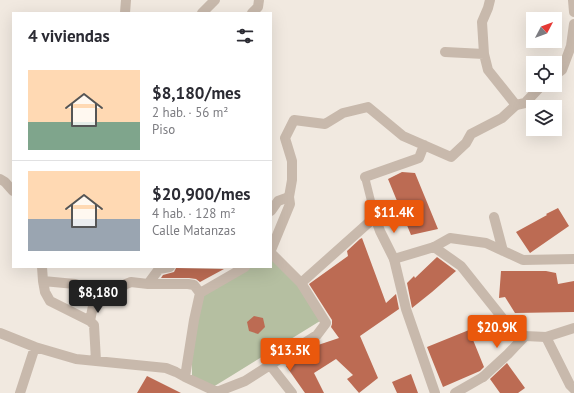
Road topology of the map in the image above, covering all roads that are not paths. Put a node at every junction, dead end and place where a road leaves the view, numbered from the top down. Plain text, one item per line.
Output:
1 (126, 0) edge
2 (215, 0) edge
3 (259, 0) edge
4 (490, 0) edge
5 (573, 0) edge
6 (125, 12) edge
7 (203, 12) edge
8 (253, 12) edge
9 (574, 12) edge
10 (574, 24) edge
11 (445, 52) dead end
12 (484, 54) junction
13 (562, 70) edge
14 (535, 92) edge
15 (516, 105) junction
16 (424, 145) junction
17 (365, 177) joint
18 (0, 179) edge
19 (12, 190) edge
20 (289, 197) junction
21 (272, 210) edge
22 (375, 217) junction
23 (494, 217) dead end
24 (434, 247) junction
25 (272, 248) edge
26 (503, 251) junction
27 (272, 254) edge
28 (394, 259) junction
29 (574, 259) edge
30 (42, 268) edge
31 (159, 268) edge
32 (243, 268) edge
33 (43, 281) junction
34 (301, 283) junction
35 (148, 284) junction
36 (96, 291) junction
37 (200, 293) junction
38 (90, 321) junction
39 (574, 328) edge
40 (0, 333) edge
41 (525, 336) junction
42 (546, 337) junction
43 (35, 347) junction
44 (96, 361) junction
45 (270, 365) junction
46 (185, 377) junction
47 (574, 389) edge
48 (20, 393) edge
49 (217, 393) edge
50 (292, 393) edge
51 (435, 393) edge
52 (456, 393) edge

1 - 6 street
2 - 7 street
3 - 8 street
4 - 12 street
5 - 9 street
10 - 13 street
11 - 12 street
12 - 15 street
14 - 15 street
15 - 16 street
16 - 17 street
16 - 20 street
17 - 22 lane
18 - 19 street
20 - 21 street
20 - 25 street
22 - 28 street
22 - 34 street
23 - 26 street
24 - 26 street
24 - 28 street
24 - 41 street
26 - 29 street
27 - 34 street
28 - 51 street
30 - 33 street
31 - 35 street
32 - 37 street
33 - 36 street
33 - 38 street
34 - 45 street
35 - 36 street
35 - 37 street
36 - 38 street
37 - 46 street
38 - 44 street
39 - 42 street
40 - 43 street
41 - 42 street
41 - 52 street
42 - 47 street
43 - 44 street
43 - 48 street
44 - 46 street
45 - 49 street
45 - 50 street
46 - 49 street

